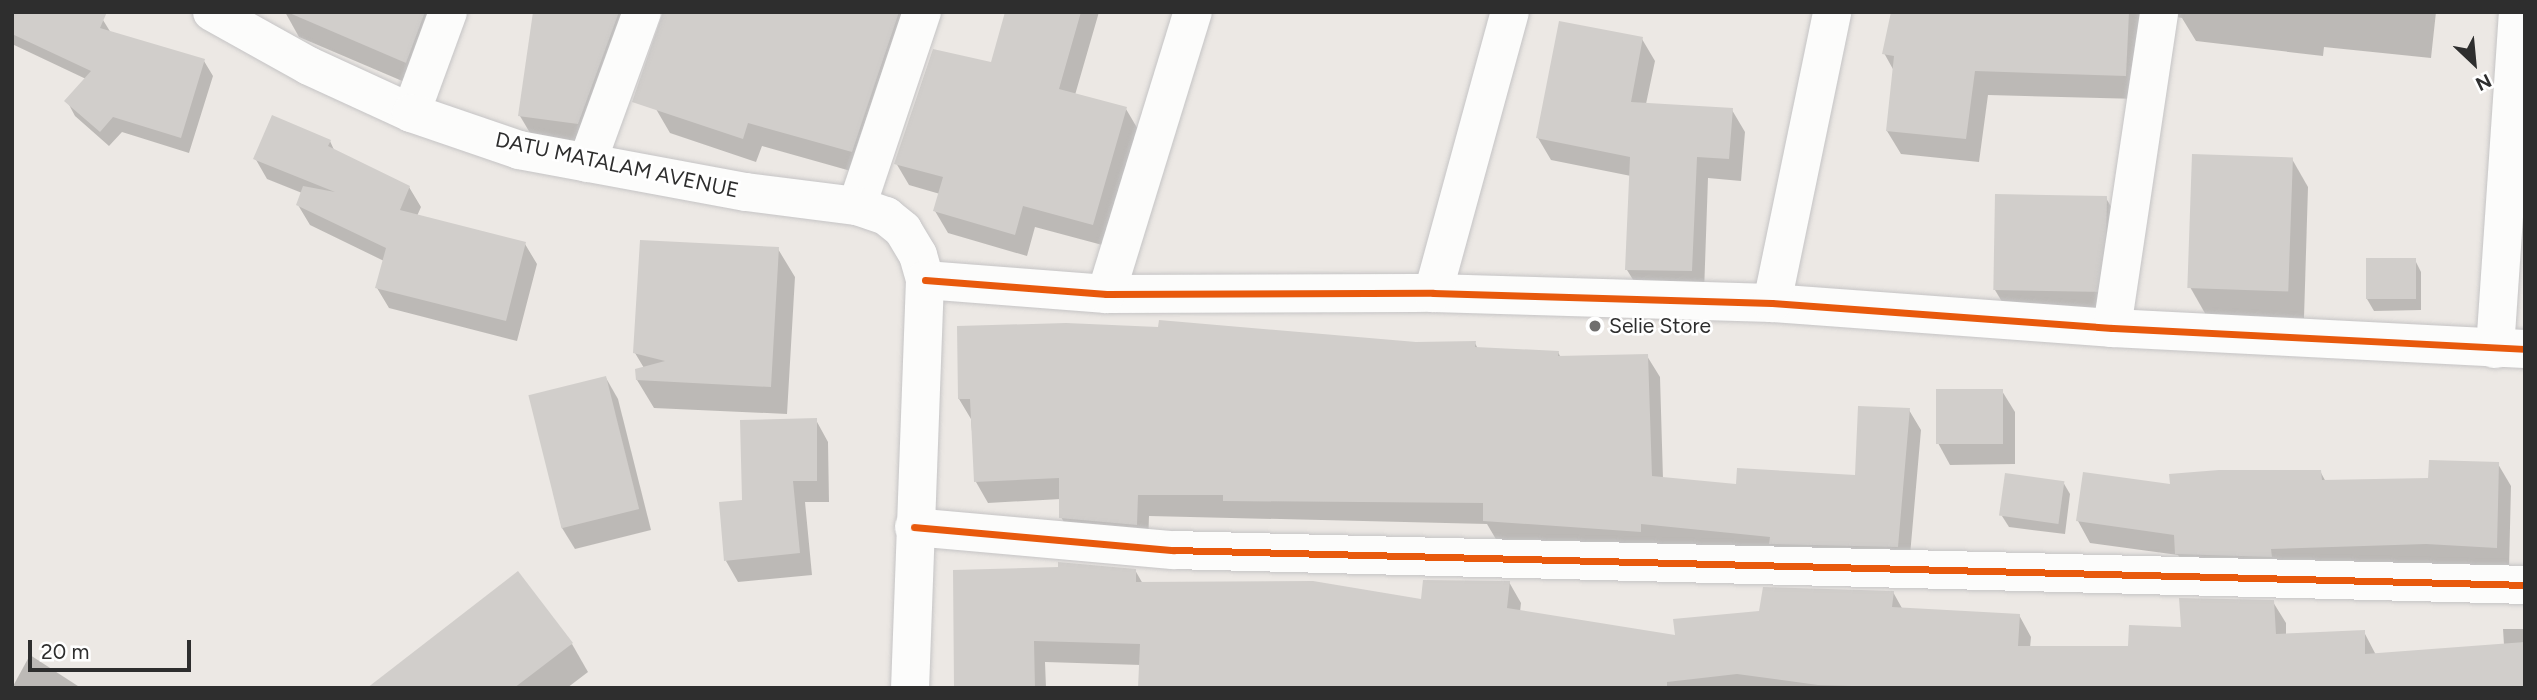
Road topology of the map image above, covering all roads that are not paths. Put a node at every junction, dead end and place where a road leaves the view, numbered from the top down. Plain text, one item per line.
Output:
1 (212, 12) edge
2 (448, 12) edge
3 (642, 12) edge
4 (922, 12) edge
5 (1193, 12) edge
6 (1510, 12) edge
7 (1832, 12) edge
8 (2159, 12) edge
9 (2518, 12) edge
10 (411, 113) junction
11 (587, 163) junction
12 (858, 206) junction
13 (925, 281) junction
14 (1433, 293) junction
15 (1106, 294) junction
16 (1772, 303) junction
17 (2112, 328) junction
18 (2510, 349) edge
19 (914, 527) junction
20 (2525, 585) edge
21 (910, 688) edge

1 - 10 street, DATU MATALAM AVENUE
2 - 10 street
3 - 11 street
4 - 12 street
5 - 15 street
6 - 14 street
7 - 16 street
8 - 17 street
9 - 18 street
10 - 11 street, DATU MATALAM AVENUE
11 - 12 street, DATU MATALAM AVENUE
12 - 13 street, DATU MATALAM AVENUE
13 - 15 street
13 - 19 street
14 - 15 street
14 - 16 street
16 - 17 street
17 - 18 street
19 - 20 street
19 - 21 street

